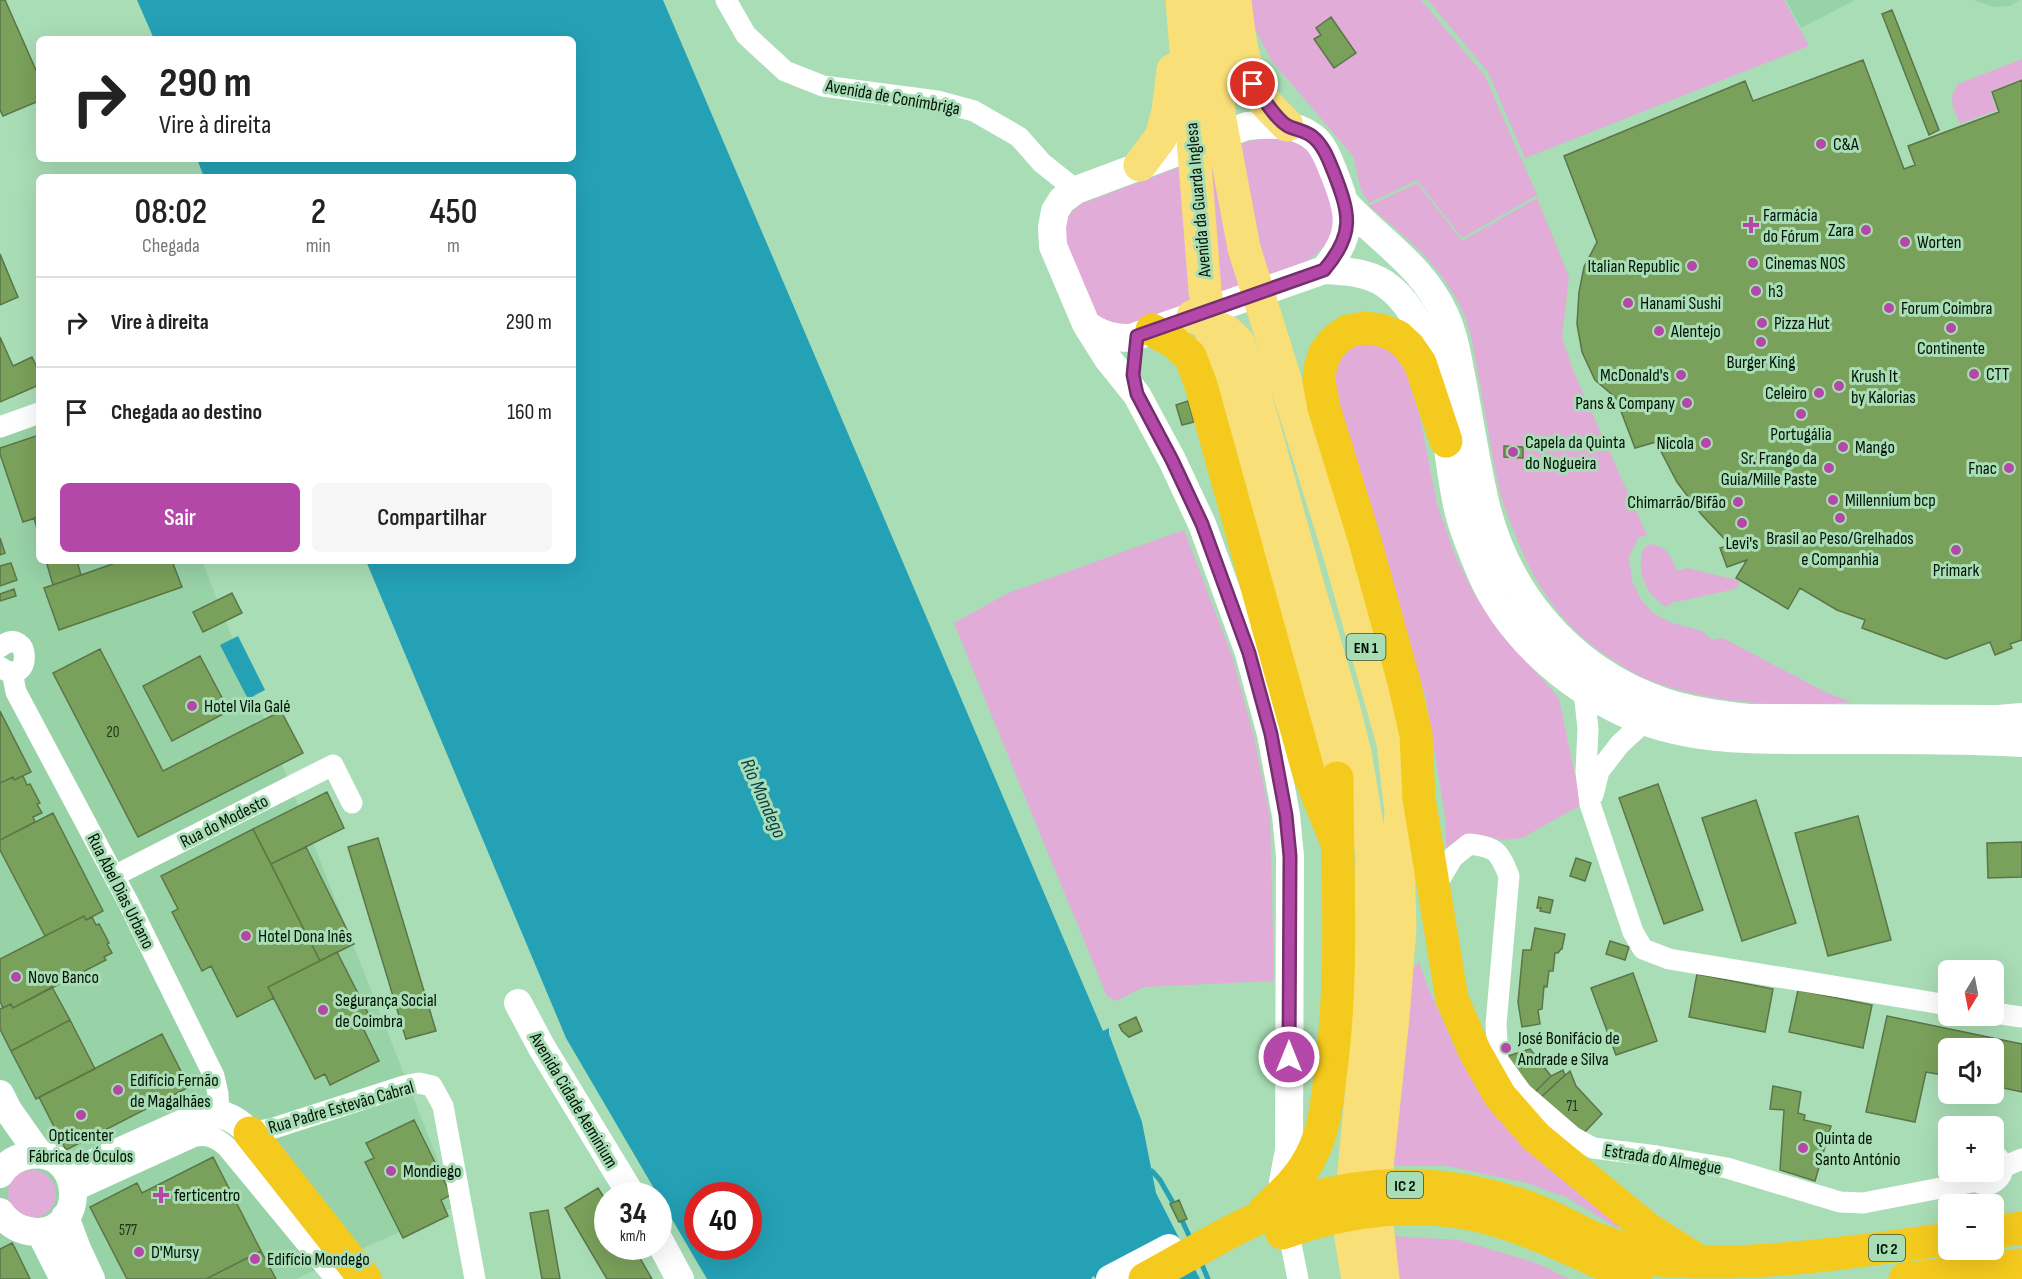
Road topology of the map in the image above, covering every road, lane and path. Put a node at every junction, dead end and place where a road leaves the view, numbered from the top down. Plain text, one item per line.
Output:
1 (726, 0) edge
2 (1164, 0) edge
3 (1182, 0) edge
4 (1208, 0) edge
5 (1234, 0) edge
6 (1287, 126) junction
7 (1042, 163) junction
8 (1140, 165) junction
9 (1076, 190) junction
10 (1346, 204) junction
11 (1055, 211) junction
12 (1324, 270) junction
13 (1284, 285) junction
14 (1193, 316) junction
15 (1086, 324) junction
16 (1144, 333) junction
17 (1137, 394) junction
18 (36, 414) edge
19 (0, 427) edge
20 (1446, 441) junction
21 (0, 647) edge
22 (6, 670) edge
23 (1584, 691) junction
24 (2022, 717) edge
25 (1645, 721) junction
26 (1393, 742) junction
27 (2022, 743) edge
28 (1337, 778) junction
29 (1419, 799) junction
30 (352, 803) dead end
31 (1590, 804) junction
32 (1337, 843) junction
33 (1398, 856) junction
34 (114, 876) junction
35 (1434, 889) junction
36 (1355, 897) junction
37 (518, 1003) dead end
38 (1938, 1003) edge
39 (2004, 1014) edge
40 (2022, 1017) edge
41 (0, 1094) edge
42 (219, 1114) junction
43 (250, 1133) junction
44 (39, 1154) junction
45 (2022, 1158) edge
46 (2004, 1160) edge
47 (1, 1167) edge
48 (624, 1182) edge
49 (1949, 1182) edge
50 (1980, 1182) edge
51 (1994, 1182) edge
52 (1279, 1193) junction
53 (70, 1194) junction
54 (1244, 1218) junction
55 (3, 1220) edge
56 (2022, 1228) edge
57 (1555, 1231) junction
58 (2004, 1231) edge
59 (40, 1232) junction
60 (1938, 1240) edge
61 (1584, 1256) junction
62 (670, 1260) edge
63 (1700, 1262) junction
64 (2022, 1265) edge
65 (64, 1279) edge
66 (91, 1279) edge
67 (336, 1279) edge
68 (365, 1279) edge
69 (475, 1279) edge
70 (680, 1279) edge
71 (1110, 1279) edge
72 (1145, 1279) edge
73 (1189, 1279) edge
74 (1298, 1279) edge
75 (1358, 1279) edge
76 (1383, 1279) edge
77 (1607, 1279) edge
78 (1636, 1279) edge
79 (1905, 1279) edge

1 - 7 street, Avenida de Conímbriga
2 - 8 main road
3 - 28 main road, Avenida da Guarda Inglesa
4 - 26 main road, Avenida da Guarda Inglesa / EN 1
5 - 6 main road
6 - 8 main road
6 - 10 main road
7 - 9 street, Avenida de Conímbriga
7 - 11 street, Avenida de Conímbriga
8 - 9 main road
9 - 11 main road
10 - 12 main road
10 - 24 main road
11 - 15 main road
12 - 13 main road
12 - 20 main road
13 - 14 main road
13 - 33 main road
14 - 16 main road
14 - 36 main road
15 - 16 main road
15 - 17 main road
16 - 17 main road
16 - 32 highway
17 - 52 main road
18 - 19 street
20 - 23 main road
20 - 29 highway
21 - 22 street
22 - 34 street, Rua Abel Dias Urbano
23 - 25 main road
23 - 31 street
25 - 27 main road
25 - 31 street
26 - 29 highway
26 - 33 main road
28 - 32 highway
28 - 36 main road, Avenida da Guarda Inglesa
29 - 35 highway
30 - 34 street, Rua do Modesto
31 - 38 street
32 - 36 highway
33 - 76 main road
34 - 42 street, Rua Abel Dias Urbano
35 - 49 street, Estrada do Almegue
35 - 63 highway
36 - 54 highway
36 - 75 main road
37 - 48 main road, Avenida Cidade Aeminium
39 - 40 street
41 - 44 main road
42 - 43 main road, Rua Padre Estevão Cabral
42 - 53 main road
43 - 68 highway
43 - 69 street, Rua Padre Estevão Cabral
44 - 47 main road
44 - 53 main road
45 - 46 street
50 - 51 street
52 - 54 main road
52 - 74 street
53 - 59 main road
53 - 66 main road
53 - 67 street
54 - 57 highway, IC 2
54 - 71 main road
54 - 72 highway, IC 2
55 - 59 main road
56 - 58 highway
57 - 61 highway, IC 2
57 - 63 highway, IC 2
57 - 73 highway, IC 2
59 - 65 main road
60 - 63 highway, IC 2
61 - 77 main road
61 - 78 highway, IC 2
62 - 70 main road
64 - 79 highway, IC 2

